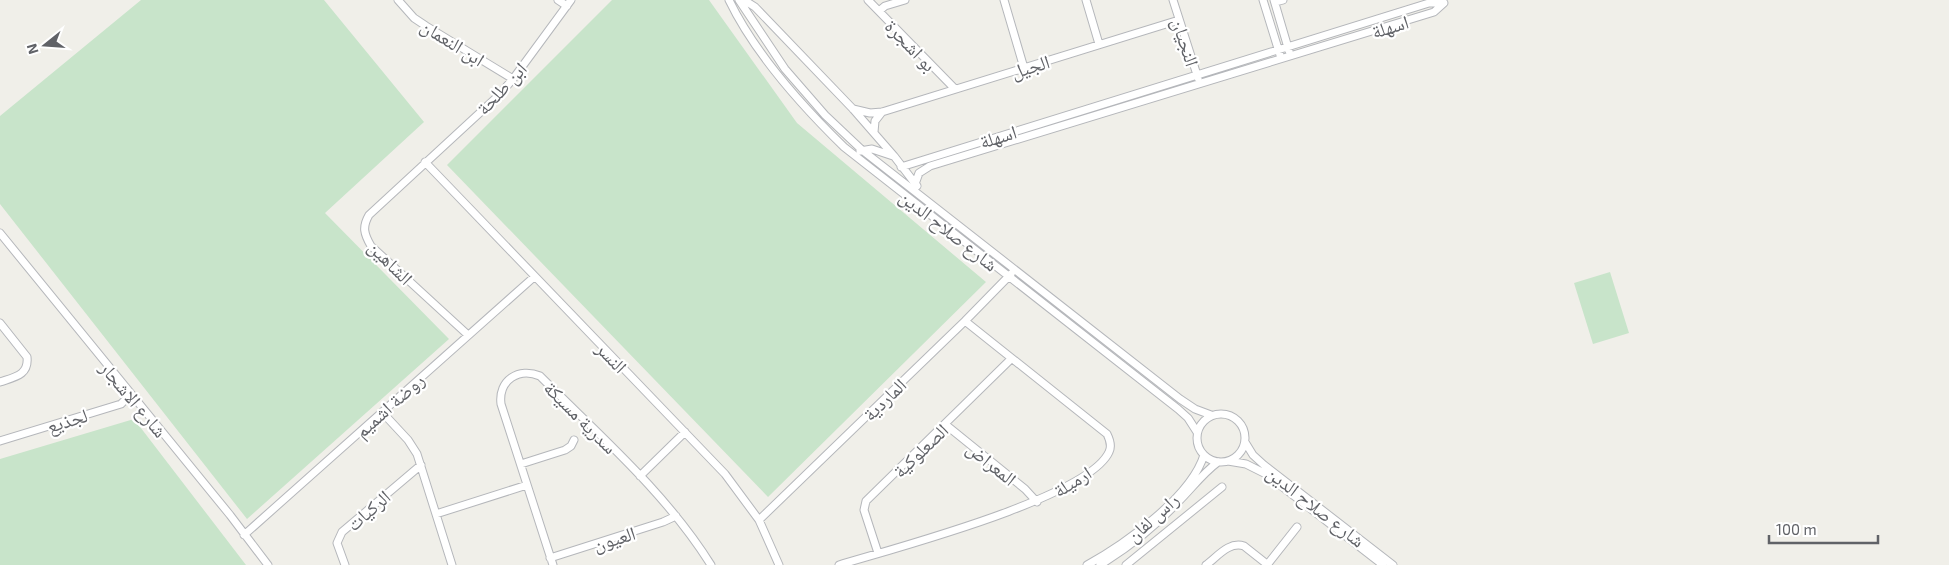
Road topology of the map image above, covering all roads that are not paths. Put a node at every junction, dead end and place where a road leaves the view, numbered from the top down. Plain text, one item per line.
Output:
1 (398, 0) edge
2 (558, 0) edge
3 (730, 0) edge
4 (739, 0) edge
5 (744, 0) edge
6 (868, 0) edge
7 (906, 0) edge
8 (1004, 0) edge
9 (1086, 0) edge
10 (1173, 0) edge
11 (1263, 0) edge
12 (1283, 0) edge
13 (1274, 1) edge
14 (1447, 2) edge
15 (569, 3) edge
16 (879, 12) junction
17 (1179, 20) junction
18 (1099, 44) junction
19 (1288, 47) junction
20 (1278, 50) junction
21 (1291, 56) junction
22 (1281, 59) junction
23 (1024, 68) junction
24 (1196, 75) junction
25 (513, 79) junction
26 (1199, 84) junction
27 (955, 89) junction
28 (853, 109) junction
29 (882, 112) junction
30 (874, 132) junction
31 (862, 150) junction
32 (894, 156) junction
33 (859, 159) junction
34 (425, 162) junction
35 (901, 167) junction
36 (915, 184) junction
37 (925, 199) junction
38 (0, 233) edge
39 (1015, 269) junction
40 (534, 277) junction
41 (1009, 277) junction
42 (965, 322) junction
43 (0, 323) edge
44 (468, 334) junction
45 (1011, 359) junction
46 (0, 382) edge
47 (131, 394) junction
48 (382, 412) junction
49 (1211, 415) junction
50 (946, 425) junction
51 (685, 432) junction
52 (1197, 432) junction
53 (574, 440) dead end
54 (0, 441) edge
55 (1245, 442) junction
56 (1204, 456) junction
57 (1228, 461) junction
58 (1218, 462) junction
59 (520, 464) junction
60 (421, 465) junction
61 (640, 476) junction
62 (527, 485) junction
63 (1222, 487) dead end
64 (1037, 502) junction
65 (436, 514) junction
66 (676, 516) junction
67 (758, 520) junction
68 (1297, 527) dead end
69 (244, 535) junction
70 (878, 553) junction
71 (551, 561) edge
72 (268, 565) edge
73 (345, 565) edge
74 (452, 565) edge
75 (712, 565) edge
76 (779, 565) edge
77 (839, 565) edge
78 (1087, 565) edge
79 (1100, 565) edge
80 (1126, 565) edge
81 (1206, 565) edge
82 (1268, 565) edge
83 (1383, 565) edge
84 (1393, 565) edge

1 - 25 street, ابن النعمان
2 - 15 street, ابن طلحة
3 - 33 street, شارع صلاح الدين
4 - 31 street, شارع صلاح الدين
5 - 28 street, شارع صلاح الدين
6 - 16 street, بو اشجرة
7 - 16 street
8 - 23 street
9 - 18 street
10 - 17 street, النجيان
11 - 20 street
12 - 13 street
13 - 19 street
14 - 19 street, اسهلة
14 - 21 street, اسهلة
15 - 25 street, ابن طلحة
16 - 27 street, بو اشجرة
17 - 18 street, الجيل
17 - 24 street, النجيان
18 - 23 street, الجيل
19 - 20 street, اسهلة
19 - 21 street
20 - 22 street
20 - 24 street, اسهلة
21 - 22 street, اسهلة
22 - 26 street, اسهلة
23 - 27 street, الجيل
24 - 26 street, النجيان
24 - 35 street, اسهلة
25 - 34 street, ابن طلحة
26 - 36 street, اسهلة
27 - 29 street, الجيل
28 - 29 street, الجيل
28 - 30 street, شارع صلاح الدين
29 - 30 street
30 - 32 street, شارع صلاح الدين
31 - 32 street
31 - 33 street
31 - 37 street, شارع صلاح الدين
32 - 35 street, شارع صلاح الدين
33 - 41 street, شارع صلاح الدين
34 - 40 street, النسر
34 - 44 street, الشاهين
35 - 36 street, شارع صلاح الدين
36 - 37 street, شارع صلاح الدين
37 - 39 street, شارع صلاح الدين
38 - 47 street, شارع الاشجار
39 - 41 street, الماردية
39 - 49 street, شارع صلاح الدين
40 - 44 street, روضة اشميم
40 - 51 street, النسر
41 - 42 street, الماردية
41 - 52 street, شارع صلاح الدين
42 - 45 street, ارميلة
42 - 67 street, الماردية
43 - 46 street
44 - 48 street, روضة اشميم
45 - 50 street, الصعلوكية
45 - 64 street, ارميلة
47 - 54 street, لجذيع
47 - 69 street, شارع الاشجار
48 - 60 street
48 - 69 street, روضة اشميم
49 - 52 street
49 - 55 street
50 - 64 street, المعراض
50 - 70 street, الصعلوكية
51 - 61 street
51 - 67 street, النسر
52 - 56 street
53 - 59 street
55 - 57 street
55 - 84 street, شارع صلاح الدين
56 - 58 street
56 - 78 street, راس لفان
57 - 58 street
57 - 83 street, شارع صلاح الدين
58 - 79 street, راس لفان
59 - 61 street, سدرية مسيكة
59 - 62 street, سدرية مسيكة
60 - 65 street
60 - 73 street, الركيات
61 - 66 street, سدرية مسيكة
62 - 65 street
62 - 71 street, سدرية مسيكة
63 - 80 street, راس لفان
64 - 70 street, ارميلة
65 - 74 street
66 - 71 street, العيون
66 - 75 street, سدرية مسيكة
67 - 76 street, النسر
68 - 82 street
69 - 72 street, شارع الاشجار
70 - 77 street, ارميلة
81 - 82 street

